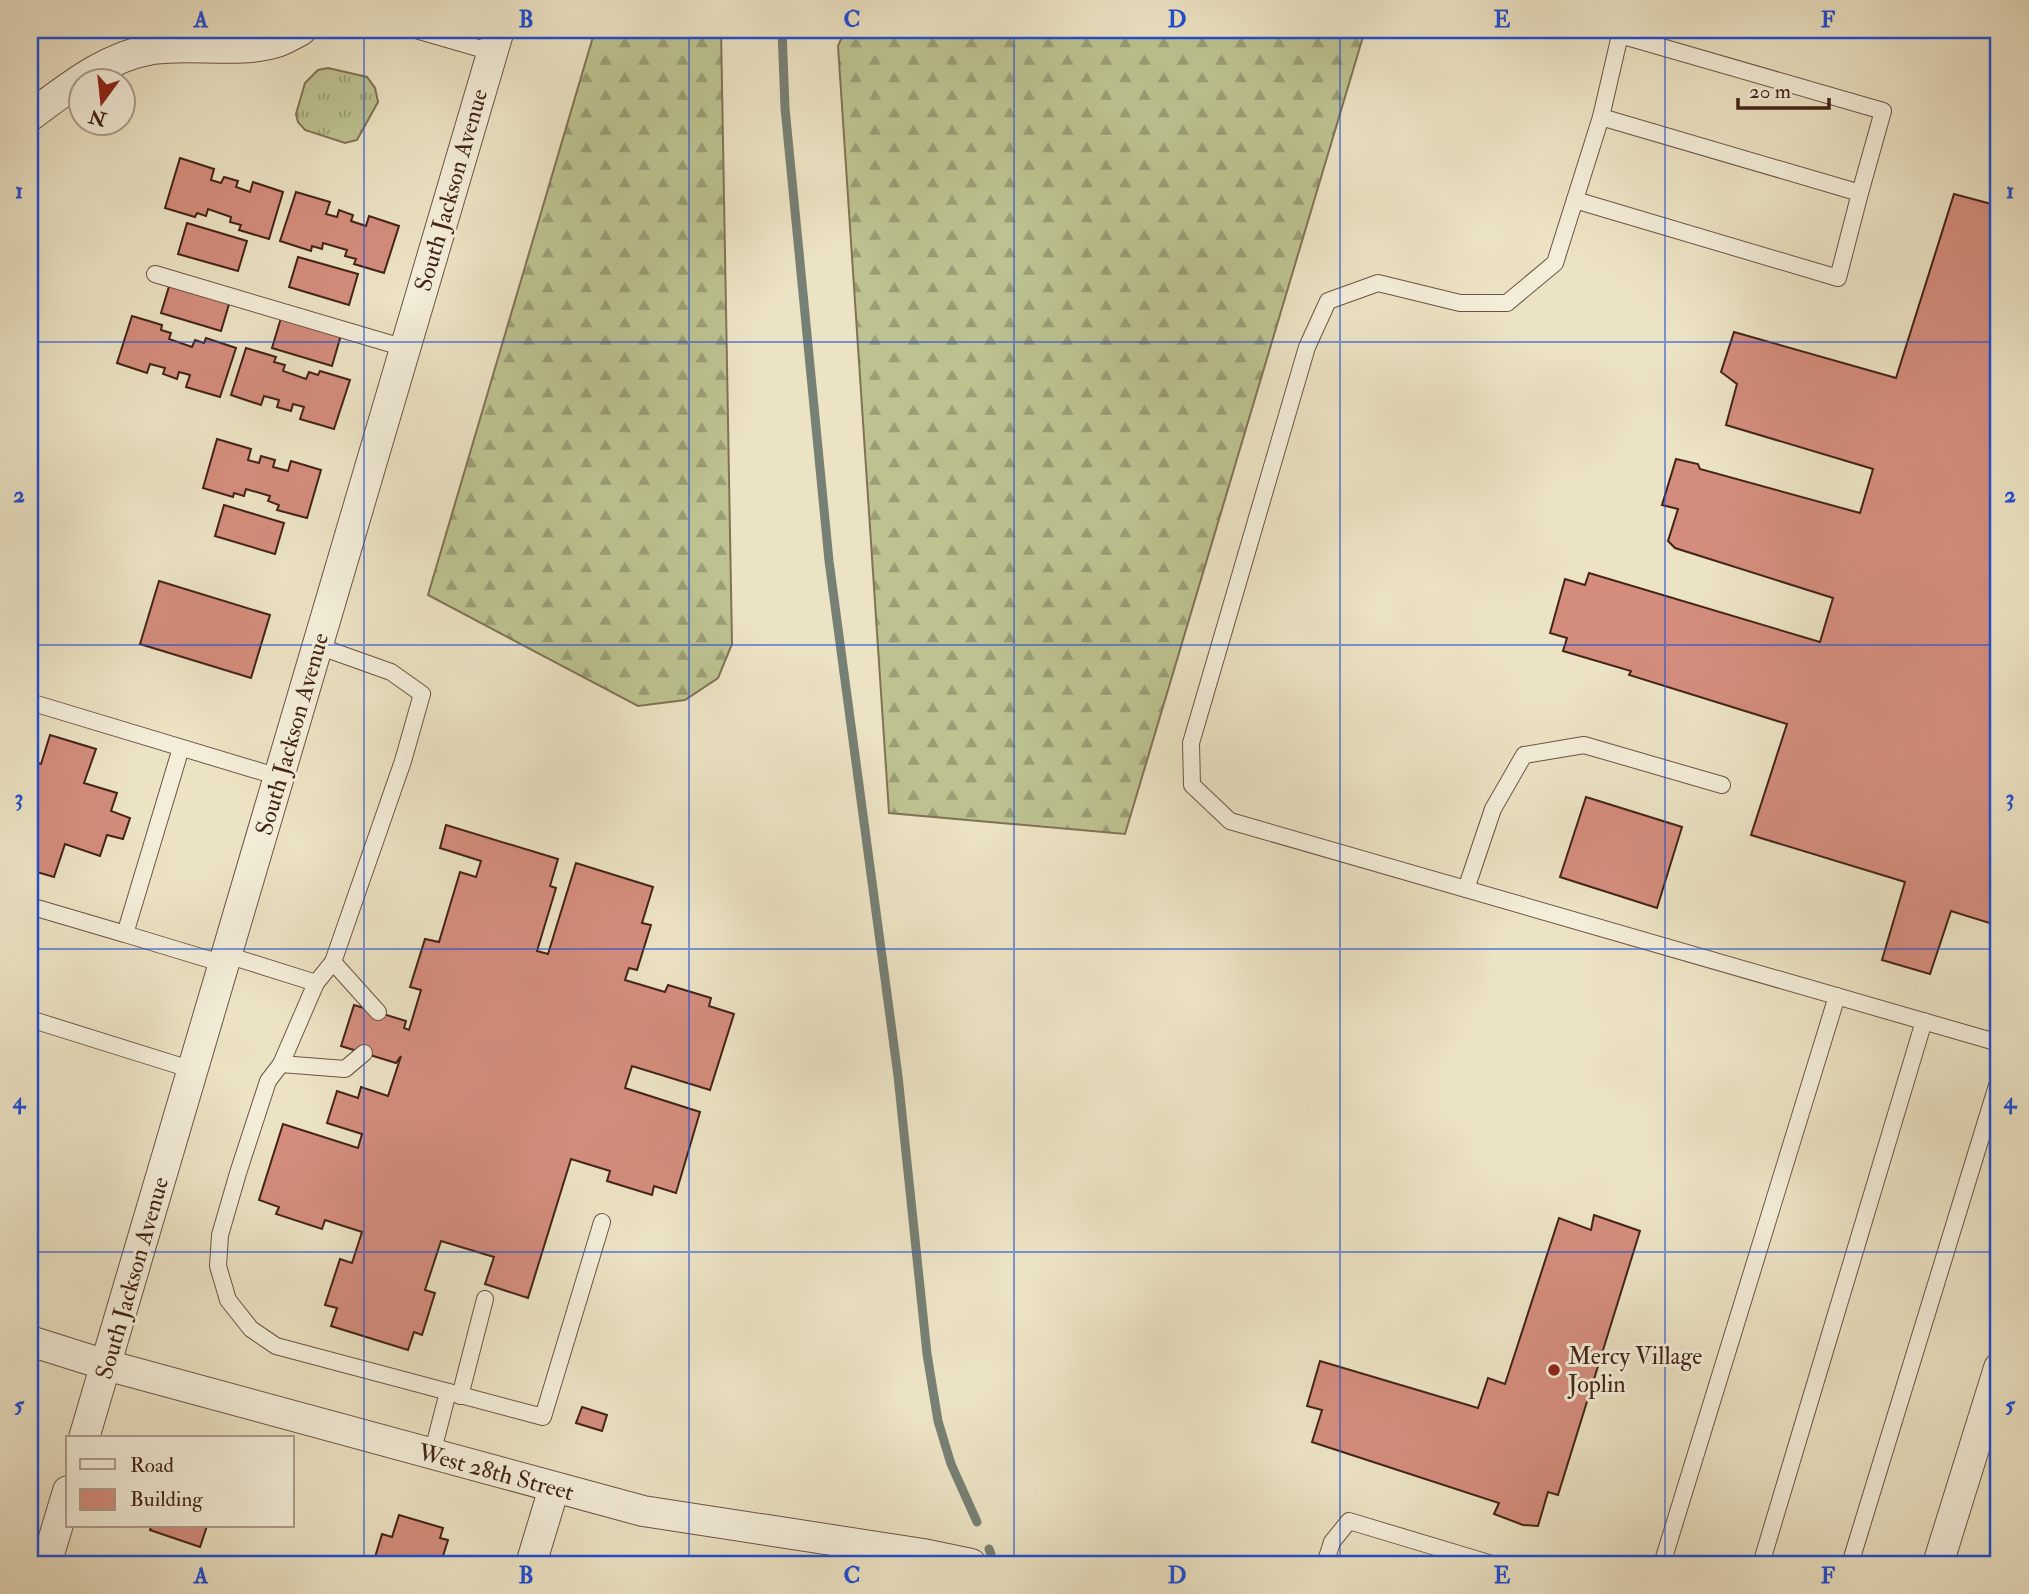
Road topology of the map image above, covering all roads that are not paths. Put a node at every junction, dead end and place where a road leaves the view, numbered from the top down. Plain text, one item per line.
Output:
1 (301, 30) edge
2 (416, 30) edge
3 (495, 41) edge
4 (30, 116) edge
5 (1601, 117) junction
6 (1860, 193) junction
7 (1574, 200) junction
8 (155, 274) dead end
9 (405, 348) junction
10 (318, 646) junction
11 (30, 702) edge
12 (181, 748) junction
13 (279, 777) junction
14 (1722, 785) dead end
15 (1466, 889) junction
16 (30, 906) edge
17 (125, 934) junction
18 (225, 959) junction
19 (333, 962) junction
20 (317, 983) junction
21 (1837, 996) junction
22 (378, 1012) dead end
23 (30, 1019) edge
24 (1924, 1021) junction
25 (1999, 1044) edge
26 (364, 1053) dead end
27 (281, 1064) junction
28 (193, 1070) junction
29 (1999, 1079) edge
30 (602, 1222) dead end
31 (485, 1299) dead end
32 (30, 1340) edge
33 (106, 1365) junction
34 (1999, 1368) edge
35 (454, 1394) junction
36 (85, 1436) edge
37 (432, 1454) junction
38 (554, 1488) junction
39 (66, 1497) edge
40 (924, 1559) edge
41 (46, 1564) edge
42 (531, 1564) edge
43 (971, 1564) edge
44 (1325, 1564) edge
45 (1492, 1564) edge
46 (1662, 1564) edge
47 (1761, 1564) edge
48 (1850, 1564) edge
49 (1938, 1564) edge

1 - 4 street
2 - 3 lane
3 - 9 street, South Jackson Avenue
5 - 6 lane
5 - 6 lane
5 - 7 lane
6 - 7 lane
7 - 15 lane
8 - 9 lane
9 - 10 street, South Jackson Avenue
10 - 13 street, South Jackson Avenue
10 - 19 lane
11 - 12 lane
12 - 13 lane
12 - 17 lane
13 - 18 street, South Jackson Avenue
14 - 15 lane
15 - 21 lane
16 - 17 lane
17 - 18 lane
18 - 20 lane
18 - 28 street, South Jackson Avenue
19 - 20 lane
19 - 22 lane
20 - 27 lane
21 - 24 lane
21 - 46 lane
23 - 28 lane
24 - 25 lane
24 - 47 lane
26 - 27 lane
27 - 35 lane
28 - 33 street, South Jackson Avenue
29 - 48 lane
30 - 35 lane
31 - 35 lane
32 - 33 street, West 28th Street
33 - 36 street, South Jackson Avenue
33 - 37 street, West 28th Street
34 - 49 street
35 - 37 lane
37 - 38 street, West 28th Street
38 - 40 street, West 28th Street
38 - 42 street
39 - 41 street
40 - 43 street, West 28th Street
44 - 45 lane

